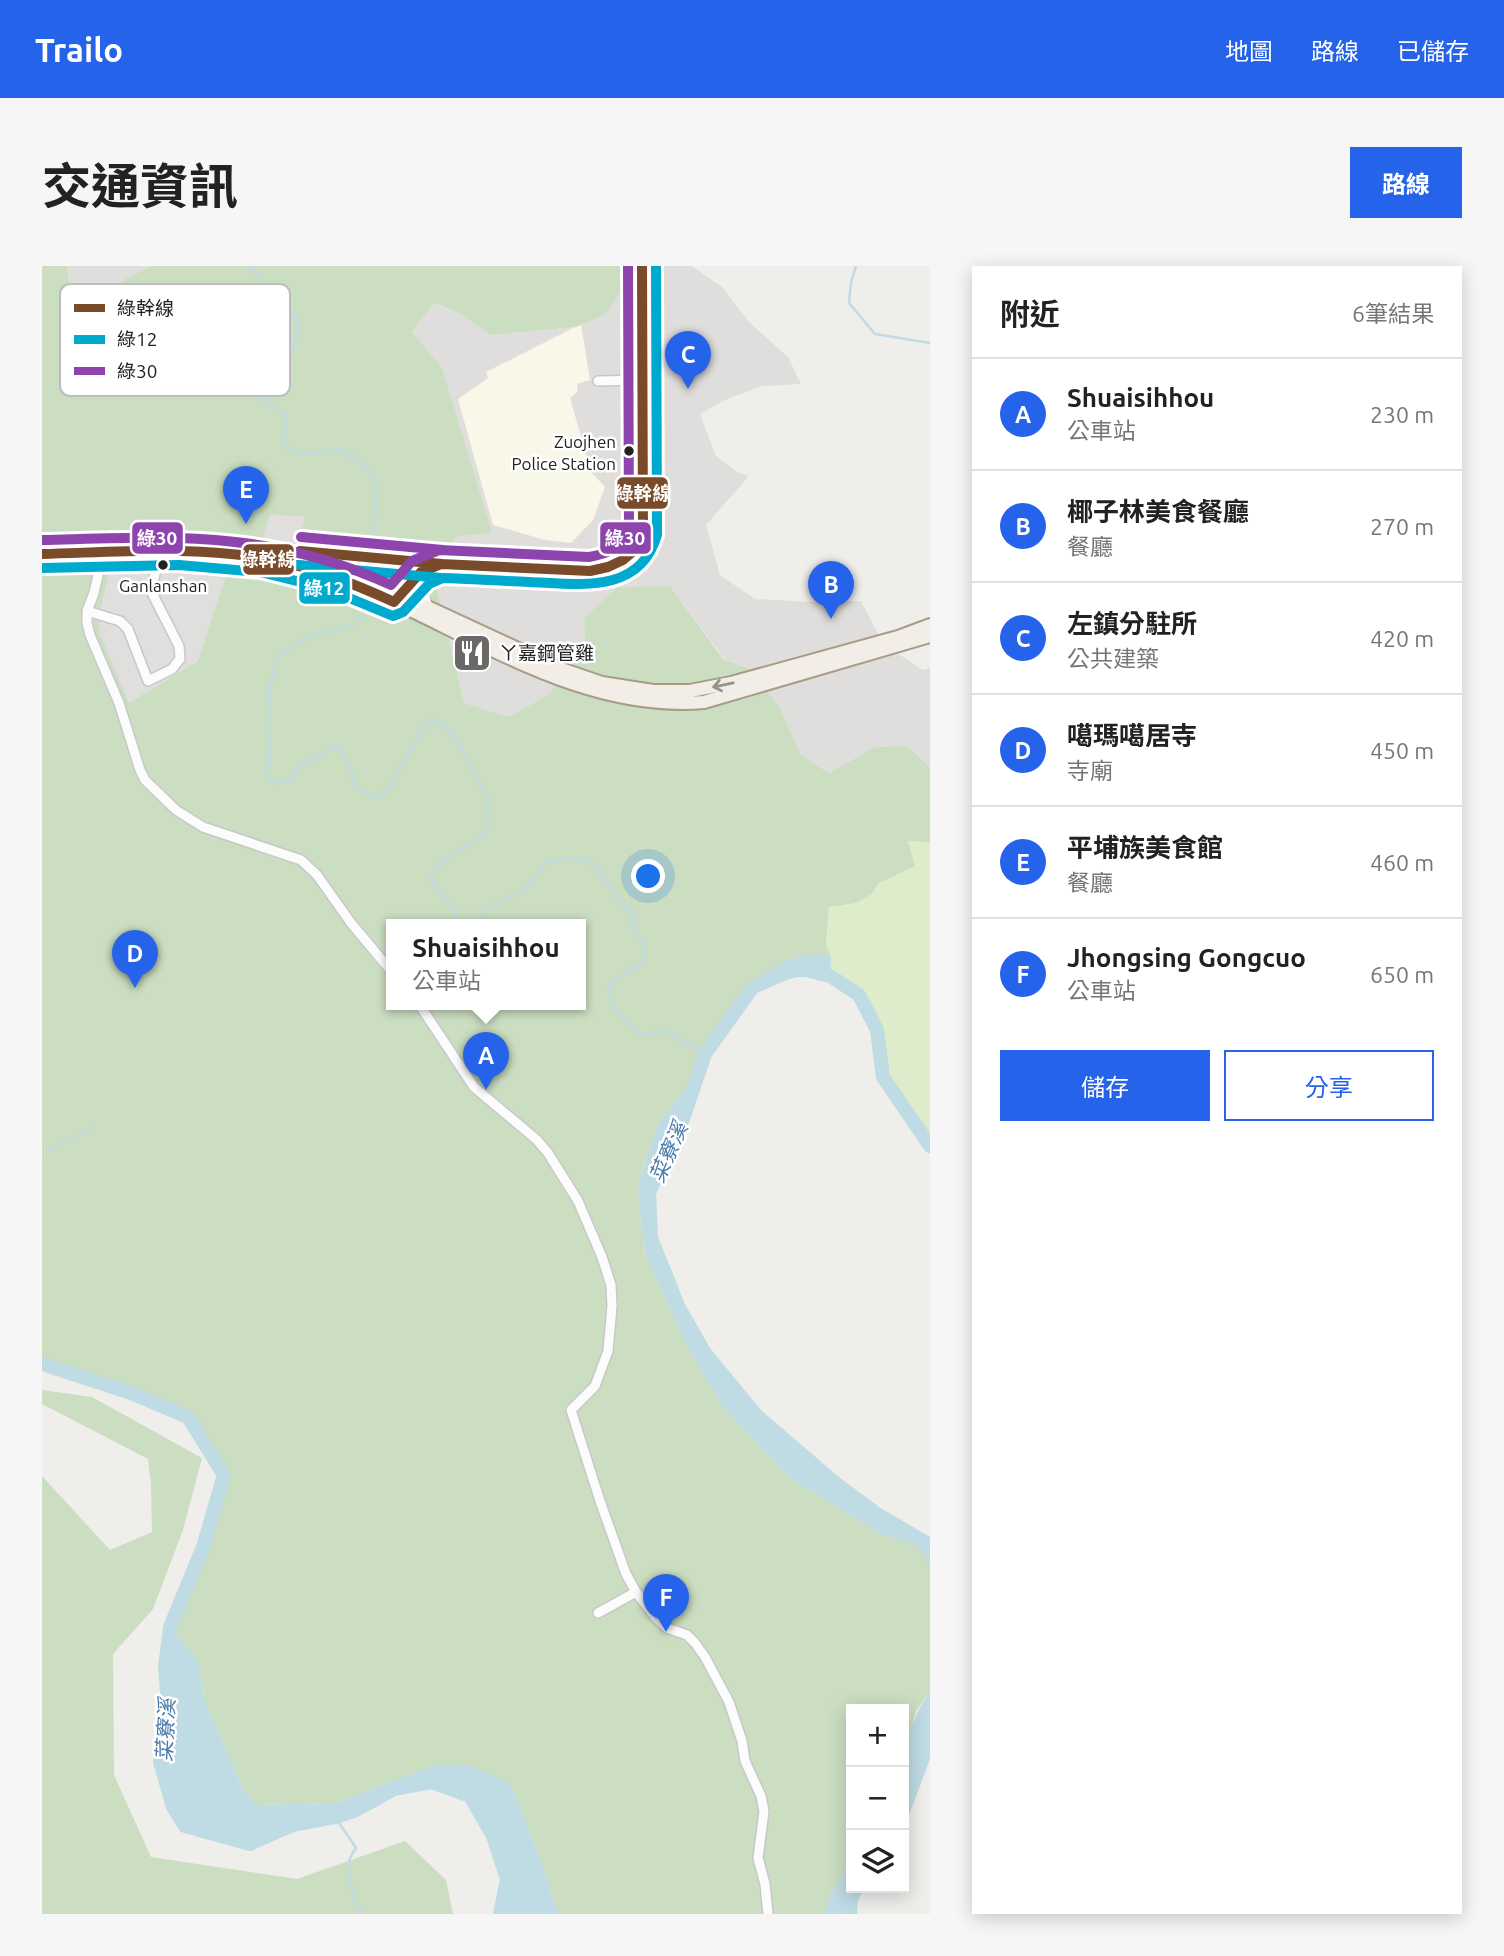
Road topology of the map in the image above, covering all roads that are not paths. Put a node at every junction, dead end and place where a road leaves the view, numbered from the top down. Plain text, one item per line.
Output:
1 (642, 266) edge
2 (598, 380) dead end
3 (642, 380) junction
4 (42, 545) edge
5 (104, 549) junction
6 (160, 553) junction
7 (42, 554) edge
8 (422, 562) junction
9 (441, 564) junction
10 (339, 566) junction
11 (394, 596) junction
12 (428, 607) junction
13 (87, 611) junction
14 (930, 625) edge
15 (930, 636) edge
16 (519, 655) junction
17 (386, 966) edge
18 (423, 1010) edge
19 (636, 1592) junction
20 (598, 1613) dead end
21 (768, 1914) edge

1 - 3 street
2 - 3 street
3 - 9 street
4 - 5 main road
5 - 6 main road
5 - 7 main road
5 - 10 main road
5 - 13 street
6 - 10 main road
6 - 13 street
8 - 9 street
8 - 10 street
8 - 11 street
9 - 11 street
9 - 12 street
10 - 11 main road
11 - 12 main road
11 - 16 main road
12 - 16 main road
13 - 17 street
14 -> 16 main road
15 - 16 main road
18 - 19 street
19 - 20 street
19 - 21 street

